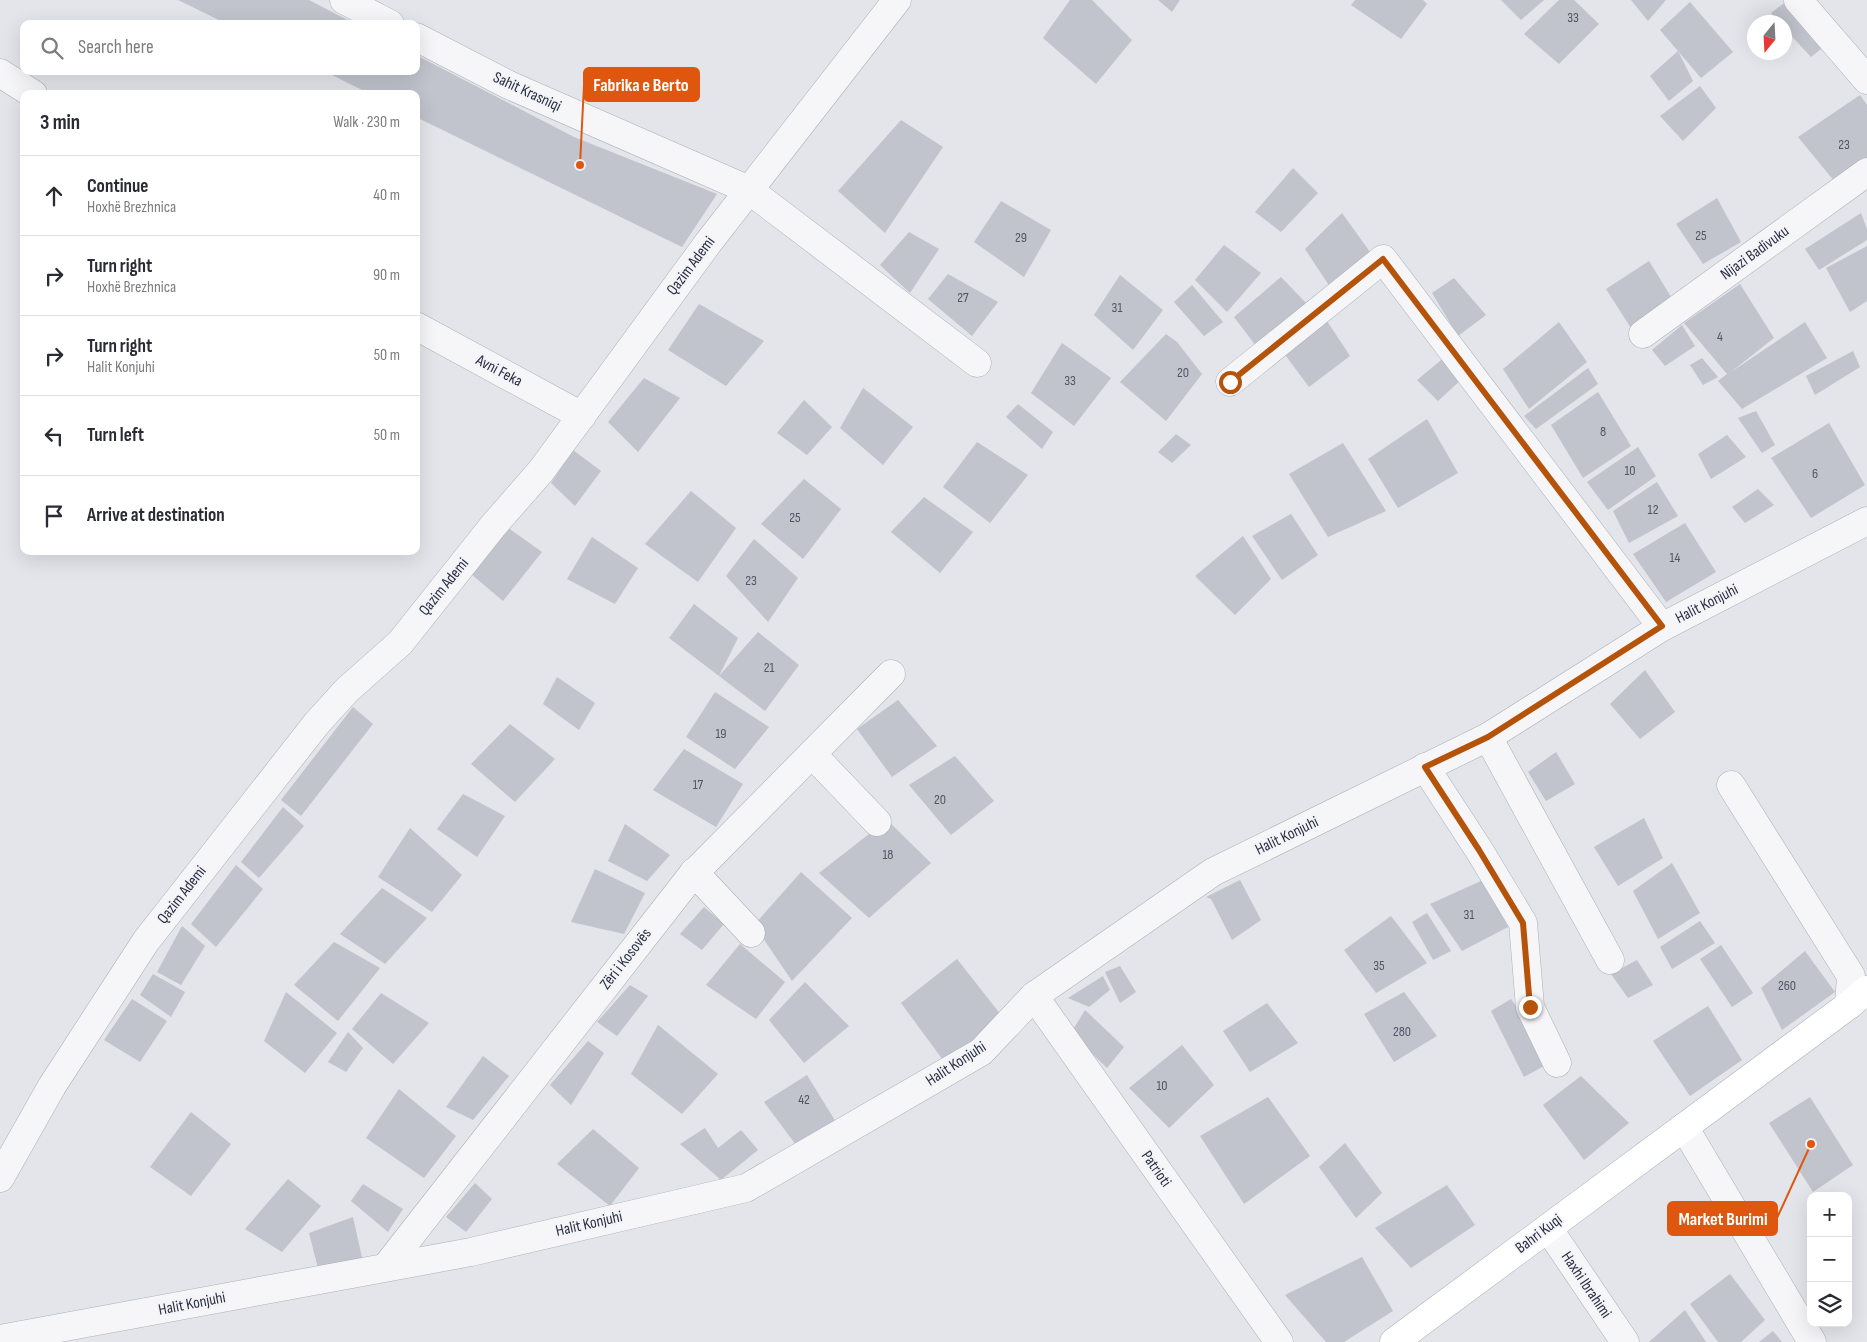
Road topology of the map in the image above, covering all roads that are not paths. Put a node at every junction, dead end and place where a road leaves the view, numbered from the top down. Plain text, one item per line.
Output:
1 (344, 0) edge
2 (897, 0) edge
3 (1798, 0) edge
4 (382, 20) edge
5 (420, 39) edge
6 (0, 73) edge
7 (1867, 80) edge
8 (27, 90) edge
9 (1867, 172) edge
10 (749, 190) junction
11 (420, 328) edge
12 (1643, 334) dead end
13 (977, 363) dead end
14 (1230, 382) dead end
15 (582, 416) junction
16 (1867, 521) edge
17 (1662, 626) junction
18 (892, 674) dead end
19 (1488, 737) junction
20 (812, 754) junction
21 (1425, 767) junction
22 (1731, 786) dead end
23 (877, 822) dead end
24 (700, 866) junction
25 (754, 927) dead end
26 (1610, 960) dead end
27 (1034, 996) junction
28 (1858, 997) edge
29 (1558, 1063) dead end
30 (1684, 1127) junction
31 (0, 1178) edge
32 (1548, 1228) junction
33 (386, 1267) junction
34 (0, 1340) edge
35 (1279, 1342) edge
36 (1394, 1342) edge
37 (1625, 1342) edge
38 (1812, 1342) edge

1 - 4 street
2 - 10 street, Qazim Ademi
3 - 7 street
5 - 10 street, Sahit Krasniqi
6 - 8 street
9 - 12 street, Nijazi Badivuku
10 - 13 street, Sahit Krasniqi
10 - 15 street, Qazim Ademi
11 - 15 street, Avni Feka
14 - 17 street
15 - 31 street, Qazim Ademi
16 - 17 street, Halit Konjuhi
17 - 19 street, Halit Konjuhi
18 - 20 street, Zëri i Kosovës
19 - 21 street, Halit Konjuhi
19 - 26 street
20 - 23 street
20 - 24 street, Zëri i Kosovës
21 - 27 street, Halit Konjuhi
21 - 29 street
22 - 28 street
24 - 25 street
24 - 33 street, Zëri i Kosovës
27 - 33 street, Halit Konjuhi
27 - 35 street, Patrioti
28 - 30 street, Bahri Kuqi
30 - 32 street, Bahri Kuqi
30 - 38 street
32 - 36 street, Bahri Kuqi
32 - 37 street, Haxhi Ibrahimi
33 - 34 street, Halit Konjuhi

